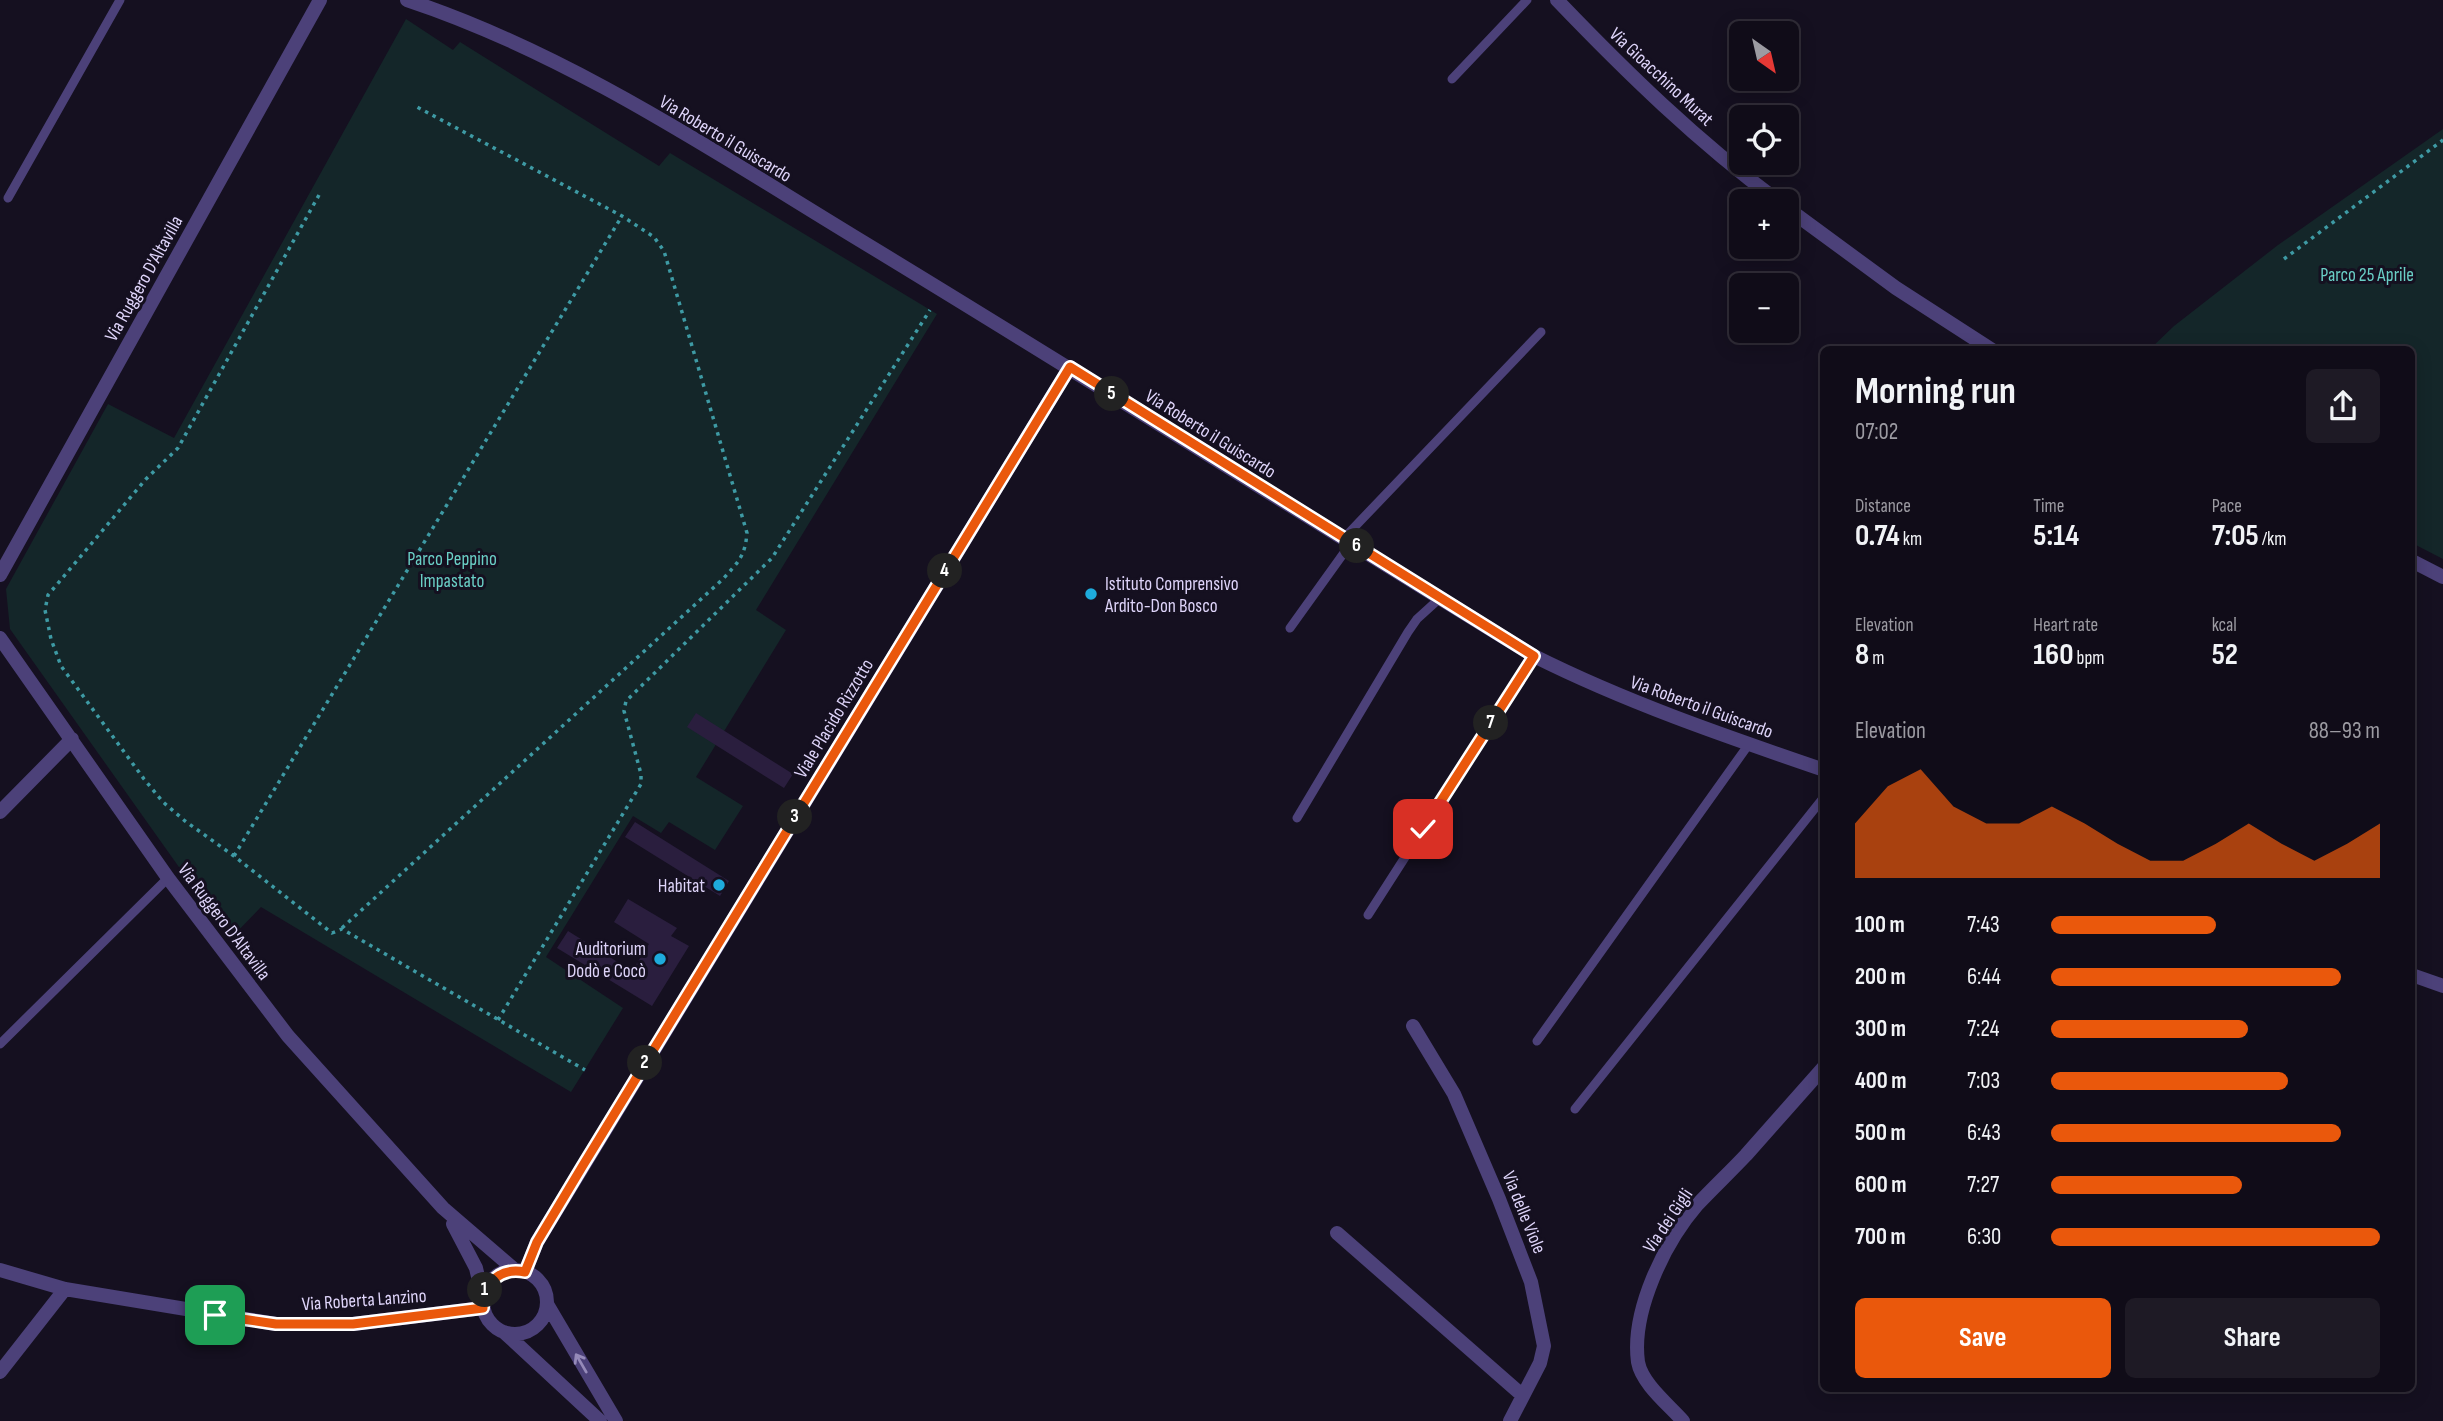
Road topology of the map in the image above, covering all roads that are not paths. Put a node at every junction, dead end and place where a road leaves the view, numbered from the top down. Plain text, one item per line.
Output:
1 (120, 0) edge
2 (320, 0) edge
3 (407, 0) edge
4 (1527, 0) edge
5 (1557, 0) edge
6 (1452, 79) dead end
7 (1762, 189) edge
8 (8, 198) dead end
9 (1799, 217) edge
10 (1541, 332) dead end
11 (1986, 346) edge
12 (1070, 367) junction
13 (1348, 540) junction
14 (2415, 563) edge
15 (0, 575) edge
16 (2443, 577) edge
17 (1439, 599) junction
18 (1290, 628) dead end
19 (0, 638) edge
20 (1534, 656) junction
21 (72, 739) junction
22 (1749, 744) junction
23 (1820, 769) edge
24 (1820, 802) edge
25 (0, 812) edge
26 (1297, 818) dead end
27 (168, 878) junction
28 (1368, 915) dead end
29 (2415, 976) edge
30 (2443, 986) edge
31 (1413, 1026) dead end
32 (1537, 1041) dead end
33 (0, 1044) edge
34 (1820, 1071) edge
35 (1575, 1109) dead end
36 (443, 1208) junction
37 (1337, 1233) dead end
38 (0, 1270) edge
39 (520, 1271) junction
40 (65, 1289) junction
41 (483, 1303) junction
42 (547, 1304) junction
43 (505, 1332) junction
44 (0, 1372) edge
45 (1522, 1395) junction
46 (600, 1421) edge
47 (616, 1421) edge
48 (1510, 1421) edge
49 (1683, 1421) edge

1 - 8 lane
2 - 15 street, Via Ruggero D'Altavilla
3 - 12 street, Via Roberto il Guiscardo
4 - 6 lane
5 - 7 street, Via Gioacchino Murat
9 - 11 street
10 - 13 lane
12 - 13 street, Via Roberto il Guiscardo
12 - 39 street, Viale Placido Rizzotto
13 - 17 street, Via Roberto il Guiscardo
13 - 18 lane
14 - 16 street
17 - 20 street, Via Roberto il Guiscardo
17 - 26 lane
19 - 21 street, Via Ruggero D'Altavilla
20 - 22 street, Via Roberto il Guiscardo
20 - 28 lane
21 - 25 street
21 - 27 street, Via Ruggero D'Altavilla
22 - 23 street, Via Roberto il Guiscardo
22 - 32 lane
24 - 35 lane
27 - 33 lane
27 - 36 street, Via Ruggero D'Altavilla
29 - 30 street
31 - 45 street, Via delle Viole
34 - 49 street, Via dei Gigli
36 - 39 street, Via Ruggero D'Altavilla
36 - 41 street, Via Ruggero D'Altavilla
37 - 45 street
38 - 40 street, Via Roberta Lanzino
39 - 41 street
39 - 42 street
40 - 41 street, Via Roberta Lanzino
40 - 44 street
41 - 43 street
42 - 43 street
47 -> 42 street
43 - 46 street
45 - 48 street, Via delle Viole

